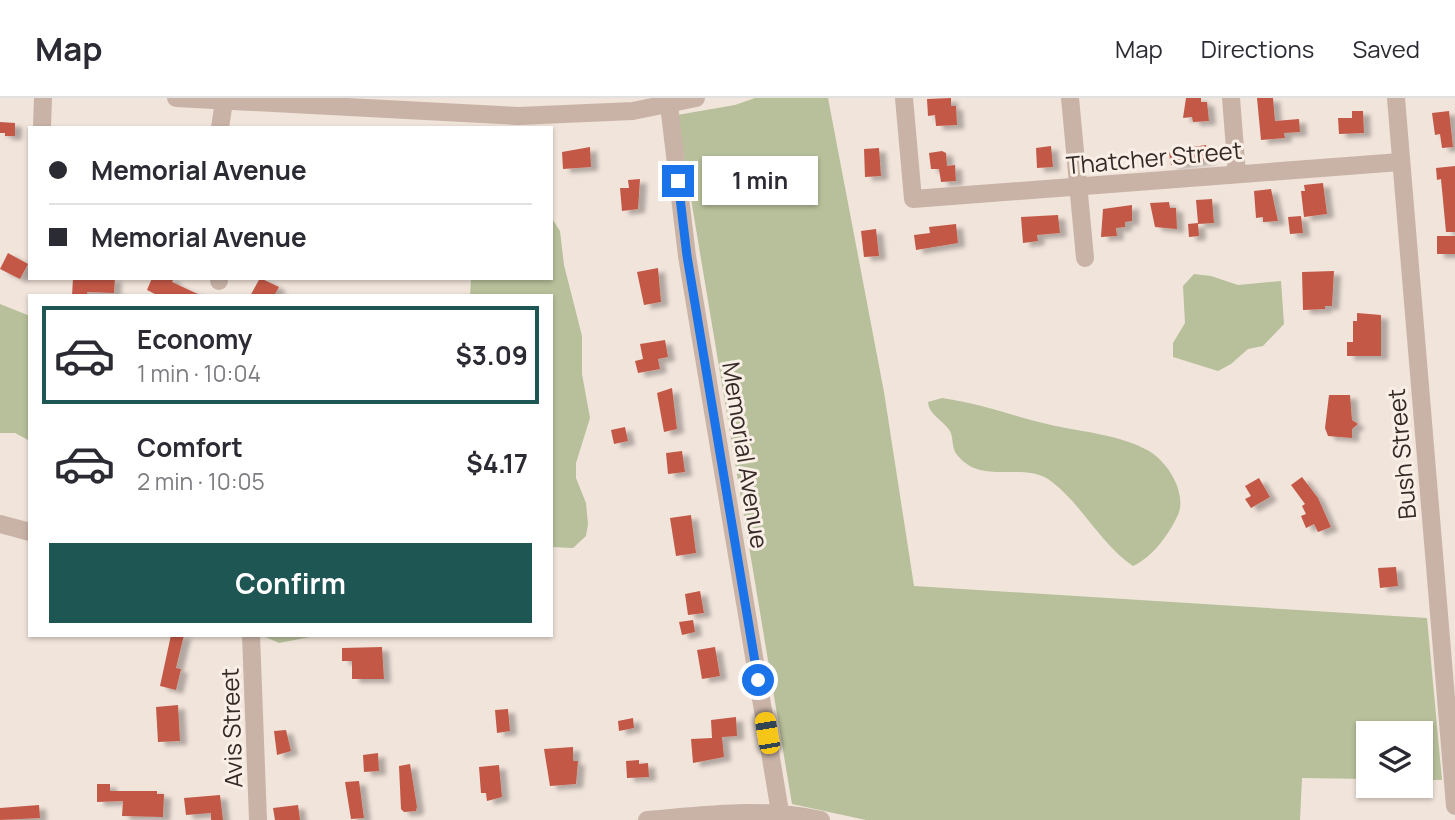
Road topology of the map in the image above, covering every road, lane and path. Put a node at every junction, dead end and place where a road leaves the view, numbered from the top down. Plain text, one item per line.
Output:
1 (43, 98) edge
2 (176, 98) edge
3 (696, 98) edge
4 (904, 98) edge
5 (1070, 98) edge
6 (1231, 98) edge
7 (1396, 98) edge
8 (224, 101) junction
9 (668, 105) junction
10 (42, 126) edge
11 (220, 126) edge
12 (1400, 162) junction
13 (1237, 174) junction
14 (1080, 189) junction
15 (1085, 258) dead end
16 (0, 524) edge
17 (28, 531) edge
18 (1448, 607) edge
19 (251, 637) edge
20 (1455, 806) edge
21 (780, 812) junction
22 (706, 818) edge
23 (258, 820) edge
24 (646, 820) edge
25 (821, 820) edge

1 - 10 street
2 - 8 street
3 - 9 street
4 - 14 street, Thatcher Street
5 - 14 street
6 - 13 street
7 - 12 street, Bush Street
8 - 9 street
8 - 11 street
9 - 21 street, Memorial Avenue
12 - 13 street, Thatcher Street
12 - 18 street, Bush Street
13 - 14 street, Thatcher Street
14 - 15 street
16 - 17 street
18 - 20 street, Bush Street
19 - 23 street, Avis Street
21 - 22 street
21 - 25 street
22 - 24 street

